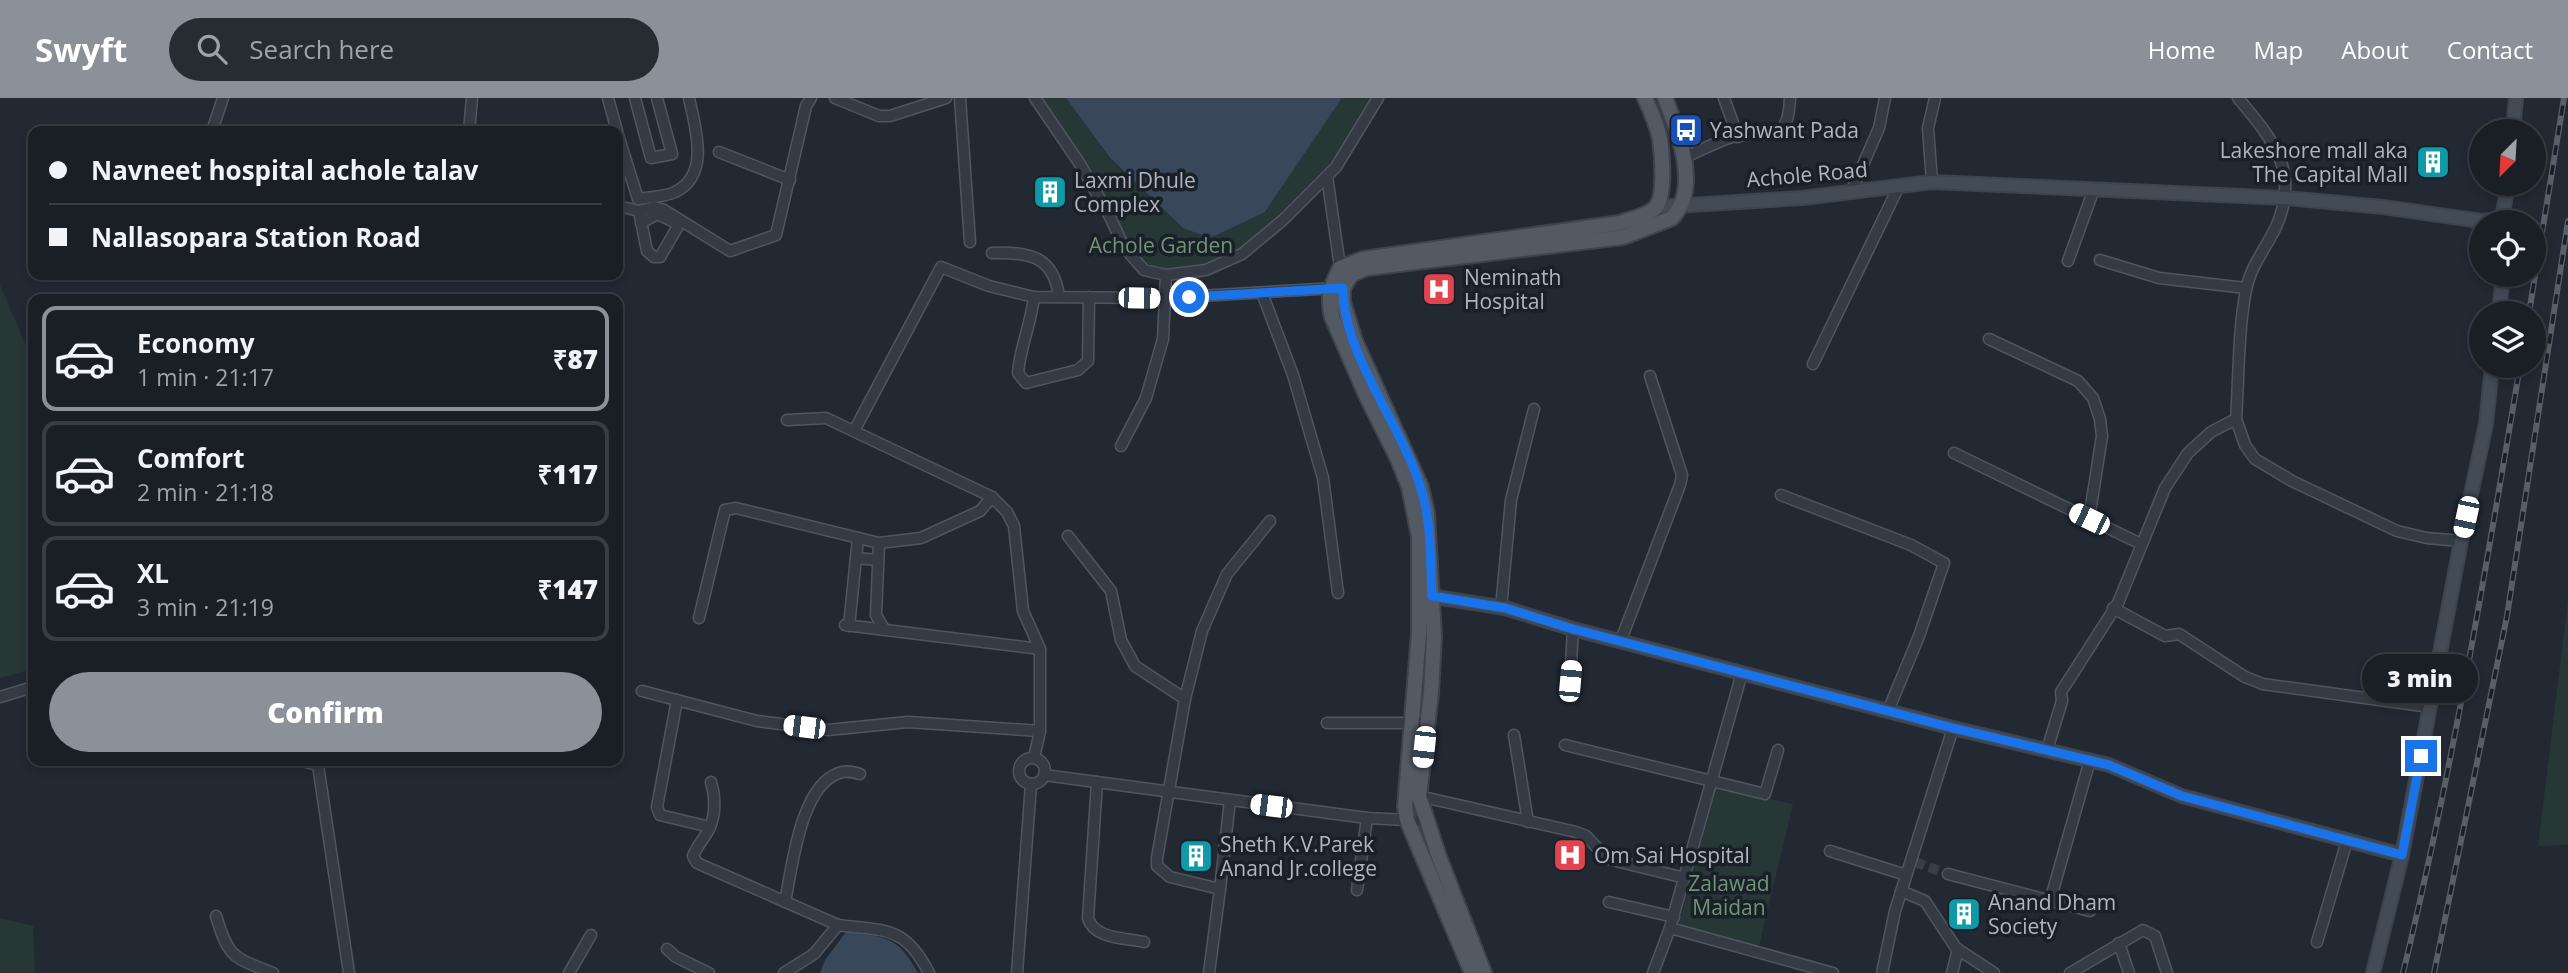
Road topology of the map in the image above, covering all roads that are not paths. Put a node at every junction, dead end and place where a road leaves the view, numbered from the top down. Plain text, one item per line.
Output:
1 (223, 98) edge
2 (472, 98) edge
3 (608, 98) edge
4 (635, 98) edge
5 (657, 98) edge
6 (689, 98) edge
7 (811, 98) edge
8 (835, 98) edge
9 (946, 98) edge
10 (960, 98) edge
11 (1035, 98) edge
12 (1378, 98) edge
13 (1645, 98) edge
14 (1665, 98) edge
15 (1724, 98) edge
16 (1790, 98) edge
17 (1885, 98) edge
18 (1935, 98) edge
19 (2238, 98) edge
20 (2516, 98) edge
21 (2514, 119) edge
22 (214, 126) edge
23 (469, 126) edge
24 (615, 126) edge
25 (1738, 137) junction
26 (623, 152) edge
27 (719, 152) dead end
28 (1685, 157) junction
29 (1327, 176) junction
30 (790, 180) junction
31 (1932, 182) junction
32 (1899, 186) junction
33 (2094, 189) junction
34 (1852, 192) junction
35 (2286, 198) junction
36 (1681, 205) junction
37 (623, 207) edge
38 (1657, 207) junction
39 (639, 211) junction
40 (2469, 219) edge
41 (641, 223) junction
42 (970, 242) dead end
43 (992, 253) dead end
44 (2100, 260) dead end
45 (2068, 261) dead end
46 (1340, 268) junction
47 (1166, 275) junction
48 (1337, 288) junction
49 (2246, 288) junction
50 (1262, 293) junction
51 (1034, 297) junction
52 (1059, 297) junction
53 (1089, 298) junction
54 (1165, 298) junction
55 (1989, 339) dead end
56 (1813, 364) dead end
57 (1650, 376) dead end
58 (2491, 378) edge
59 (1534, 409) dead end
60 (2236, 419) junction
61 (788, 420) dead end
62 (854, 431) junction
63 (1121, 446) dead end
64 (1954, 453) dead end
65 (1781, 495) dead end
66 (992, 497) junction
67 (2089, 519) junction
68 (1270, 521) dead end
69 (1068, 536) dead end
70 (858, 538) junction
71 (2461, 541) junction
72 (879, 544) junction
73 (2141, 544) junction
74 (856, 558) junction
75 (878, 560) junction
76 (1338, 593) dead end
77 (1426, 595) junction
78 (1501, 608) junction
79 (2113, 608) junction
80 (699, 618) dead end
81 (884, 629) junction
82 (1573, 629) junction
83 (1620, 640) junction
84 (1040, 649) junction
85 (1742, 673) junction
86 (1570, 681) dead end
87 (28, 690) edge
88 (642, 691) dead end
89 (0, 698) edge
90 (1185, 699) junction
91 (677, 700) junction
92 (2430, 707) junction
93 (1888, 711) junction
94 (1327, 723) dead end
95 (1411, 723) junction
96 (1427, 723) junction
97 (1953, 728) junction
98 (1040, 731) junction
99 (1514, 735) dead end
100 (1565, 744) dead end
101 (1778, 750) dead end
102 (2048, 750) junction
103 (1034, 758) junction
104 (2090, 760) junction
105 (318, 766) edge
106 (860, 774) dead end
107 (1044, 775) junction
108 (710, 782) dead end
109 (1097, 782) junction
110 (1713, 782) junction
111 (1031, 784) junction
112 (1171, 792) junction
113 (1419, 796) junction
114 (1230, 800) junction
115 (1367, 818) junction
116 (1407, 820) junction
117 (1427, 821) junction
118 (1528, 822) junction
119 (710, 827) junction
120 (2347, 841) junction
121 (1830, 851) dead end
122 (2402, 855) junction
123 (1948, 874) tunnel mouth
124 (1906, 875) junction
125 (1685, 878) junction
126 (1220, 889) junction
127 (1357, 890) dead end
128 (1901, 891) junction
129 (2050, 901) junction
130 (785, 902) junction
131 (1609, 902) dead end
132 (2090, 911) dead end
133 (216, 916) dead end
134 (1674, 917) junction
135 (838, 925) junction
136 (1670, 928) junction
137 (591, 935) dead end
138 (1144, 942) dead end
139 (2317, 942) dead end
140 (2119, 943) junction
141 (1958, 949) junction
142 (667, 950) dead end
143 (273, 973) edge
144 (349, 973) edge
145 (569, 973) edge
146 (709, 973) edge
147 (784, 973) edge
148 (929, 973) edge
149 (1017, 973) edge
150 (1209, 973) edge
151 (1472, 973) edge
152 (1484, 973) edge
153 (1653, 973) edge
154 (1833, 973) edge
155 (1882, 973) edge
156 (1952, 973) edge
157 (1994, 973) edge
158 (2070, 973) edge
159 (2129, 973) edge
160 (2167, 973) edge
161 (2373, 973) edge

1 - 22 street
2 - 23 street
3 - 24 street
4 - 5 street
6 - 26 street
7 - 30 street
8 - 9 street
10 - 42 street
11 - 47 street
12 - 29 street
13 - 38 main road
14 - 28 main road
15 - 25 street
16 - 25 street
17 - 34 street
18 - 31 street
19 - 35 street
20 - 21 street
25 - 28 street
27 - 30 street
28 - 36 main road
29 - 46 street
29 - 47 street
30 - 39 street
31 - 32 street, Achole Road
31 - 33 street, Achole Road
32 - 34 street, Achole Road
32 - 56 street
33 - 35 street, Achole Road
33 - 45 street
34 - 36 street, Achole Road
35 - 40 street, Achole Road
35 - 49 street
36 - 38 street, Achole Road
36 - 48 main road
37 - 39 street
38 - 46 main road, Achole Road
39 - 41 street
41 - 41 street
43 - 52 street
44 - 49 street
46 - 48 main road
47 - 54 street
48 - 50 street
48 - 77 main road
49 - 60 street
50 - 54 street
50 - 76 street
51 - 52 street
51 - 53 street
51 - 62 street
52 - 53 street
53 - 54 street
54 - 63 street
55 - 67 street
57 - 83 street
58 - 71 street
59 - 78 street
60 - 71 street
60 - 73 street
61 - 62 street
62 - 66 street
64 - 67 street
65 - 93 street
66 - 72 street
66 - 84 street
67 - 73 street
68 - 90 street
69 - 90 street
70 - 72 street
70 - 74 street
70 - 80 street
71 - 92 street
72 - 75 street
73 - 79 street
74 - 75 street
74 - 81 street
75 - 81 street
77 - 78 street
77 - 95 main road
77 - 96 main road
78 - 82 street
79 - 92 street
79 - 102 street
81 - 84 street
82 - 83 street
82 - 86 street
83 - 85 street
84 - 98 street
85 - 93 street
85 - 110 street
87 - 89 street
88 - 91 street
90 - 112 street
91 - 98 street
91 - 119 street
92 - 122 street
93 - 97 street
94 - 95 street
95 - 96 street
95 - 116 main road
96 - 113 main road
97 - 102 street
97 - 124 street
98 - 103 street
99 - 118 street
100 - 110 street
101 - 110 street
102 - 104 street
103 - 107 street
103 - 111 street
104 - 120 street
104 - 129 street
105 - 144 street
106 - 130 street
107 - 109 street
107 - 111 street
108 - 119 street
109 - 112 street
109 - 138 street
110 - 125 street
111 - 149 street
112 - 114 street
112 - 126 street
113 - 117 main road
113 - 118 street
114 - 115 street
114 - 126 street
115 - 116 street
115 - 127 street
116 - 117 street
116 - 151 main road
117 - 152 main road
118 - 125 street
119 - 130 street
120 - 122 street
120 - 139 street
121 - 124 street
122 - 161 street
123 - 129 street
124 - 128 street
125 - 134 street
126 - 150 street
128 - 141 street
128 - 155 street
129 - 132 street
130 - 135 street
131 - 134 street
133 - 143 street
134 - 136 street
135 - 147 street
135 - 148 street
136 - 153 street
136 - 154 street
137 - 145 street
140 - 158 street
140 - 159 street
140 - 160 street
141 - 156 street
141 - 157 street
142 - 146 street

